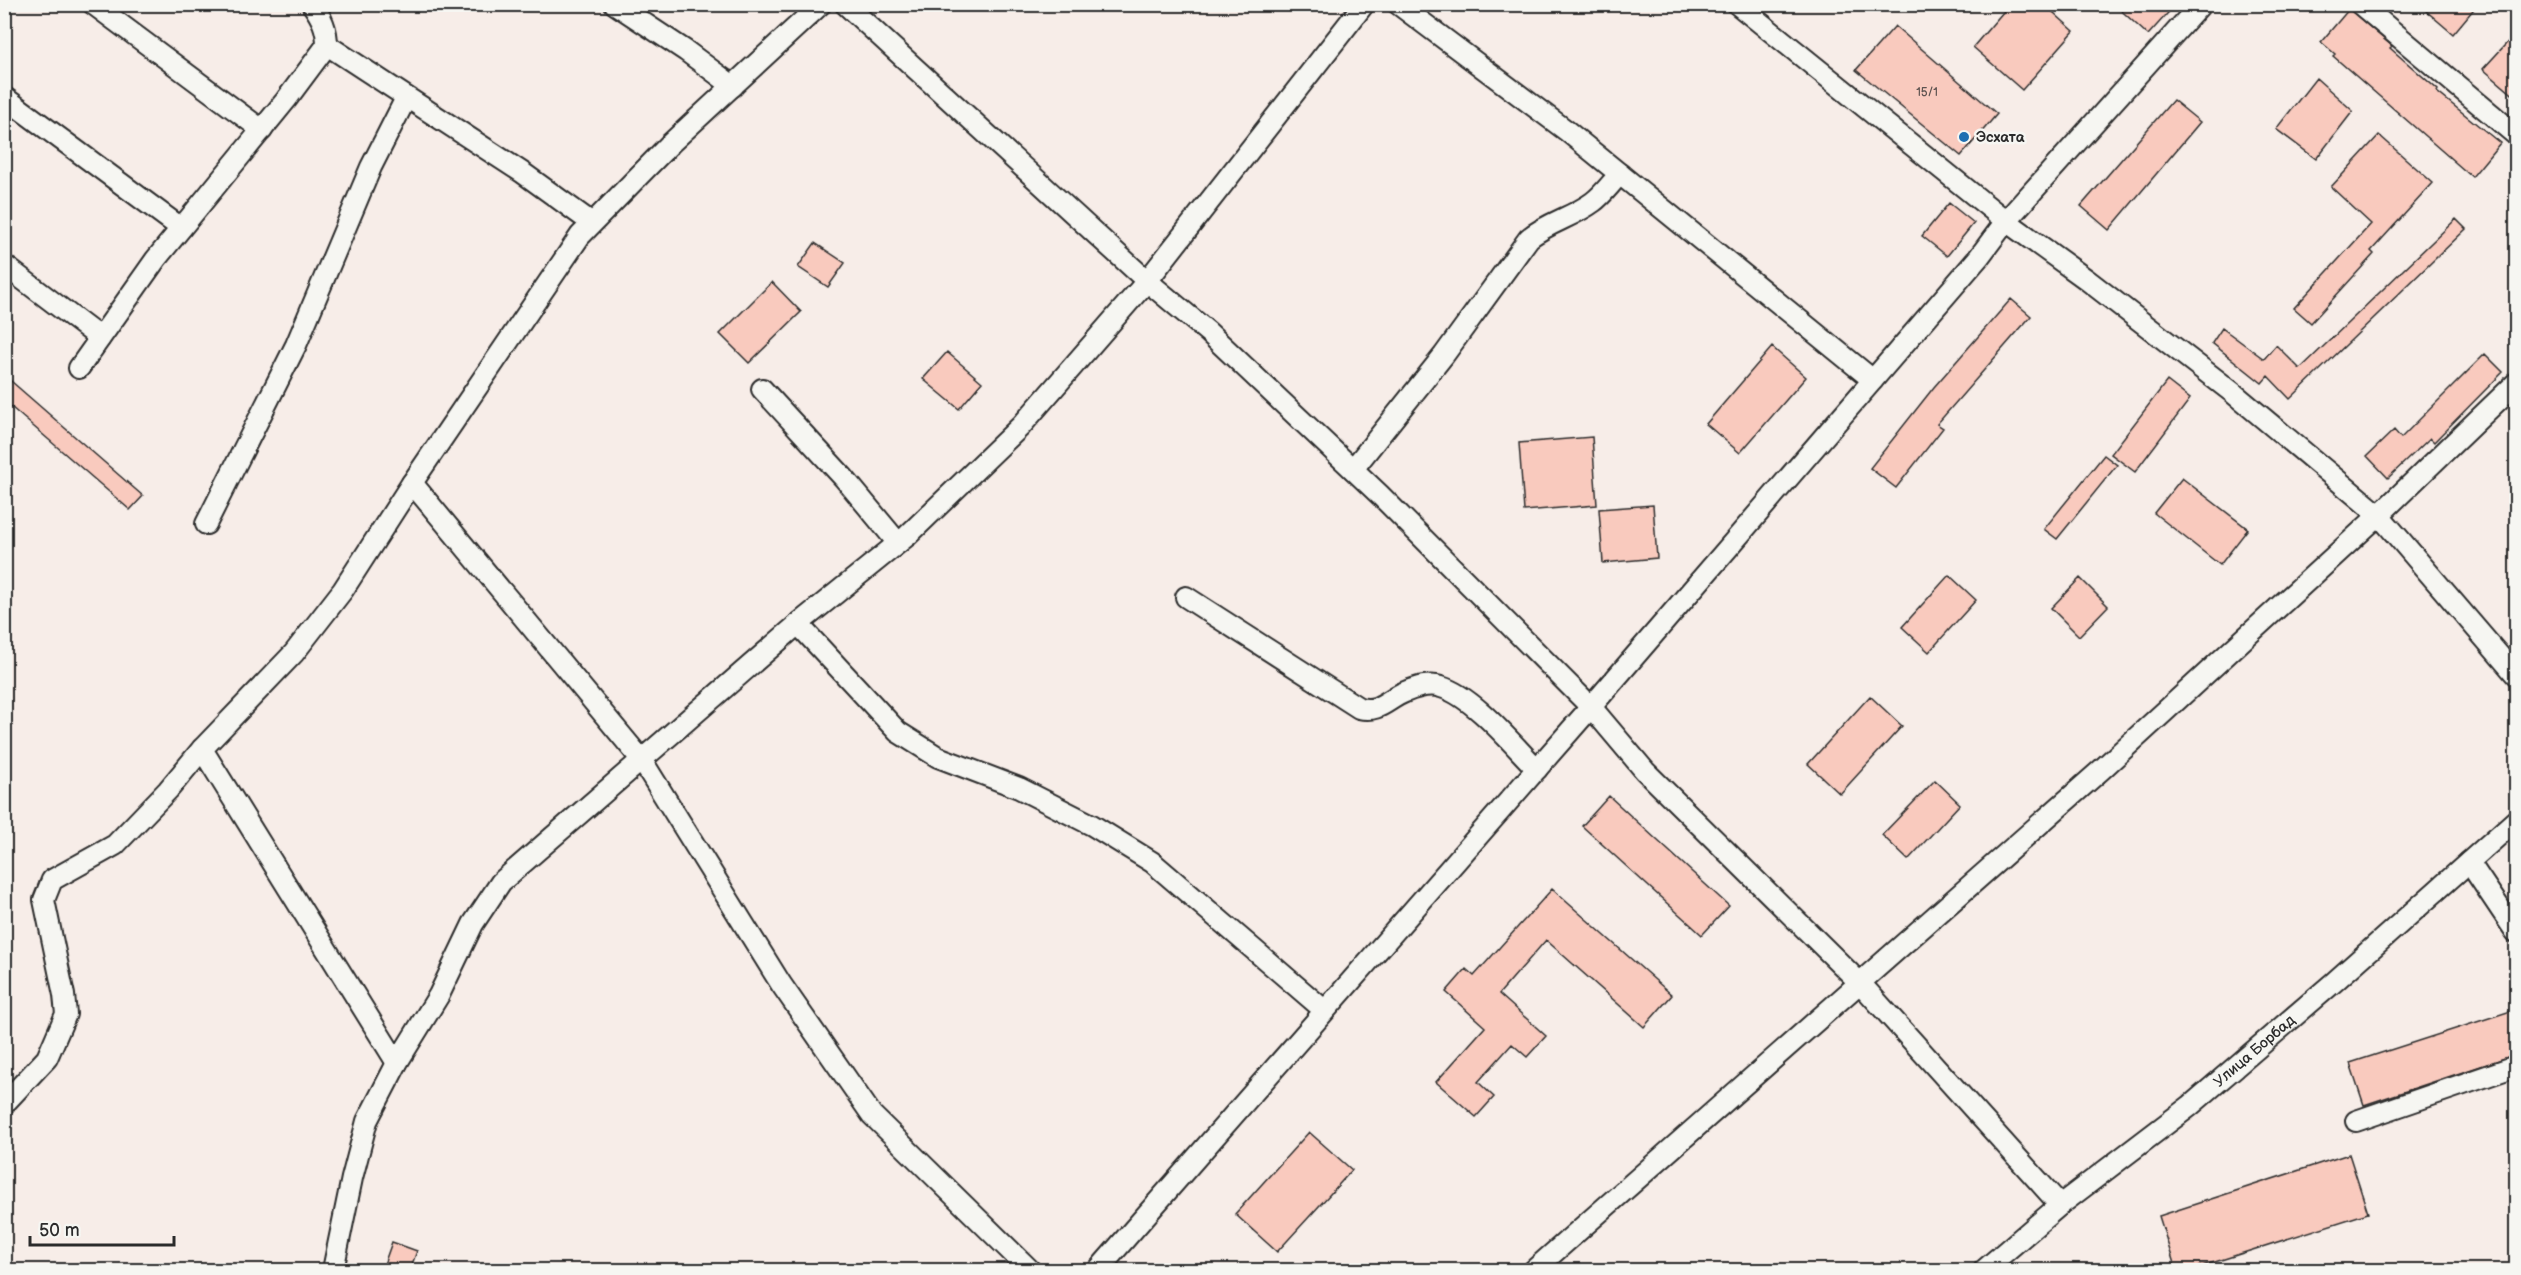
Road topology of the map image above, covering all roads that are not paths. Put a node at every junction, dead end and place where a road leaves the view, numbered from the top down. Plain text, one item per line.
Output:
1 (93, 4) edge
2 (312, 4) edge
3 (615, 4) edge
4 (821, 4) edge
5 (845, 4) edge
6 (1364, 4) edge
7 (1398, 4) edge
8 (1737, 4) edge
9 (2201, 4) edge
10 (2360, 4) edge
11 (327, 45) junction
12 (733, 86) junction
13 (4, 97) edge
14 (406, 98) junction
15 (262, 130) junction
16 (2517, 135) edge
17 (1620, 174) junction
18 (2006, 221) junction
19 (592, 223) junction
20 (181, 228) junction
21 (4, 265) edge
22 (1147, 281) junction
23 (99, 338) junction
24 (79, 368) dead end
25 (1873, 380) junction
26 (2517, 382) edge
27 (762, 389) dead end
28 (1353, 469) junction
29 (412, 483) junction
30 (2379, 515) junction
31 (206, 524) dead end
32 (898, 543) junction
33 (1186, 597) dead end
34 (798, 624) junction
35 (2517, 675) edge
36 (1591, 707) junction
37 (202, 749) junction
38 (641, 759) junction
39 (1537, 769) junction
40 (2517, 820) edge
41 (2469, 862) junction
42 (2517, 932) edge
43 (1861, 984) junction
44 (1324, 1010) junction
45 (397, 1063) junction
46 (2517, 1066) edge
47 (4, 1104) edge
48 (2356, 1121) dead end
49 (2060, 1205) junction
50 (333, 1270) edge
51 (1030, 1270) edge
52 (1098, 1270) edge
53 (1534, 1270) edge
54 (1984, 1270) edge

1 - 15 street
2 - 11 street
3 - 12 street
4 - 12 street
5 - 22 street
6 - 22 street
7 - 17 street
8 - 18 street
9 - 18 street
10 - 16 street
11 - 14 street
11 - 15 street
12 - 19 street
13 - 20 street
14 - 19 street
14 - 31 street
15 - 20 street
17 - 25 street
17 - 28 street
18 - 25 street
18 - 30 street
19 - 29 street
20 - 23 street
21 - 23 street
22 - 28 street
22 - 32 street
23 - 24 street
25 - 36 street
26 - 30 street
27 - 32 street
28 - 36 street
29 - 37 street
29 - 38 street
30 - 35 street
30 - 43 street
32 - 34 street
33 - 39 street
34 - 38 street
34 - 44 street
36 - 39 street
36 - 43 street
37 - 45 street
37 - 47 street
38 - 45 street
38 - 51 street
39 - 44 street
40 - 41 street, Улица Борбад
41 - 42 street
41 - 49 street, Улица Борбад
43 - 49 street
43 - 53 street
44 - 52 street
45 - 50 street
46 - 48 street
49 - 54 street, Улица Борбад

